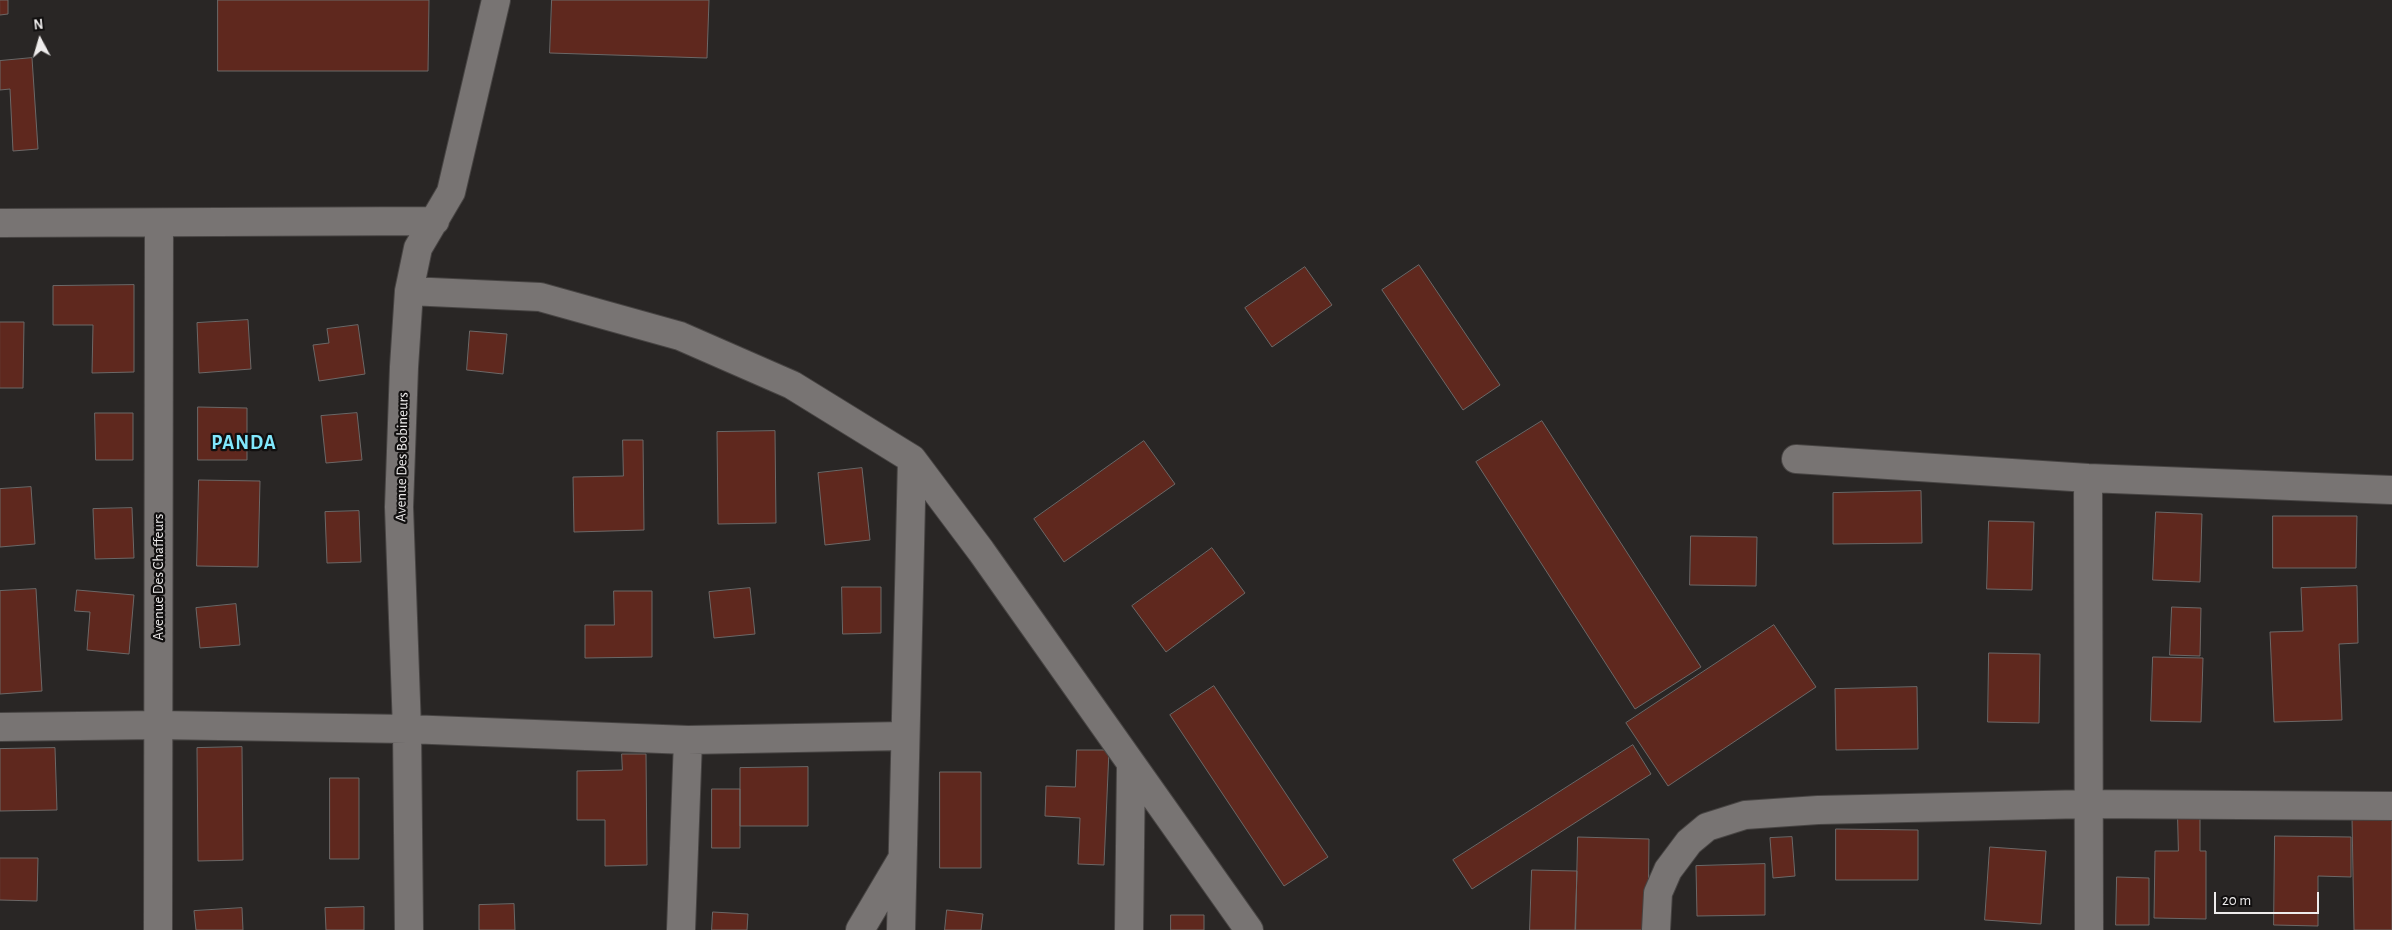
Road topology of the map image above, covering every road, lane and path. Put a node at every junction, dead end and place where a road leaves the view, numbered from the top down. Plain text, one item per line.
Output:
1 (496, 0) edge
2 (435, 221) junction
3 (0, 223) edge
4 (159, 223) junction
5 (409, 291) junction
6 (912, 459) junction
7 (1796, 459) dead end
8 (2088, 478) junction
9 (2392, 490) edge
10 (157, 725) junction
11 (0, 727) edge
12 (407, 729) junction
13 (904, 736) junction
14 (688, 740) junction
15 (1132, 764) junction
16 (2088, 804) junction
17 (2392, 806) edge
18 (904, 856) junction
19 (158, 930) edge
20 (409, 930) edge
21 (681, 930) edge
22 (860, 930) edge
23 (901, 930) edge
24 (1128, 930) edge
25 (1249, 930) edge
26 (1656, 930) edge
27 (2089, 930) edge

1 - 2 street, Avenue Des Bobineurs
2 - 4 street
2 - 5 street, Avenue Des Bobineurs
3 - 4 street
4 - 10 street, Avenue Des Chaffeurs
5 - 6 street
5 - 12 street, Avenue Des Bobineurs
6 - 13 street
6 - 15 street
7 - 8 street
8 - 9 street
8 - 16 street
10 - 11 street
10 - 12 street
10 - 19 street, Avenue Des Chaffeurs
12 - 14 street
12 - 20 street, Avenue Des Bobineurs
13 - 14 street
13 - 18 street
14 - 21 street
15 - 24 street
15 - 25 street
16 - 17 street
16 - 26 street
16 - 27 street
18 - 22 street
18 - 23 street

